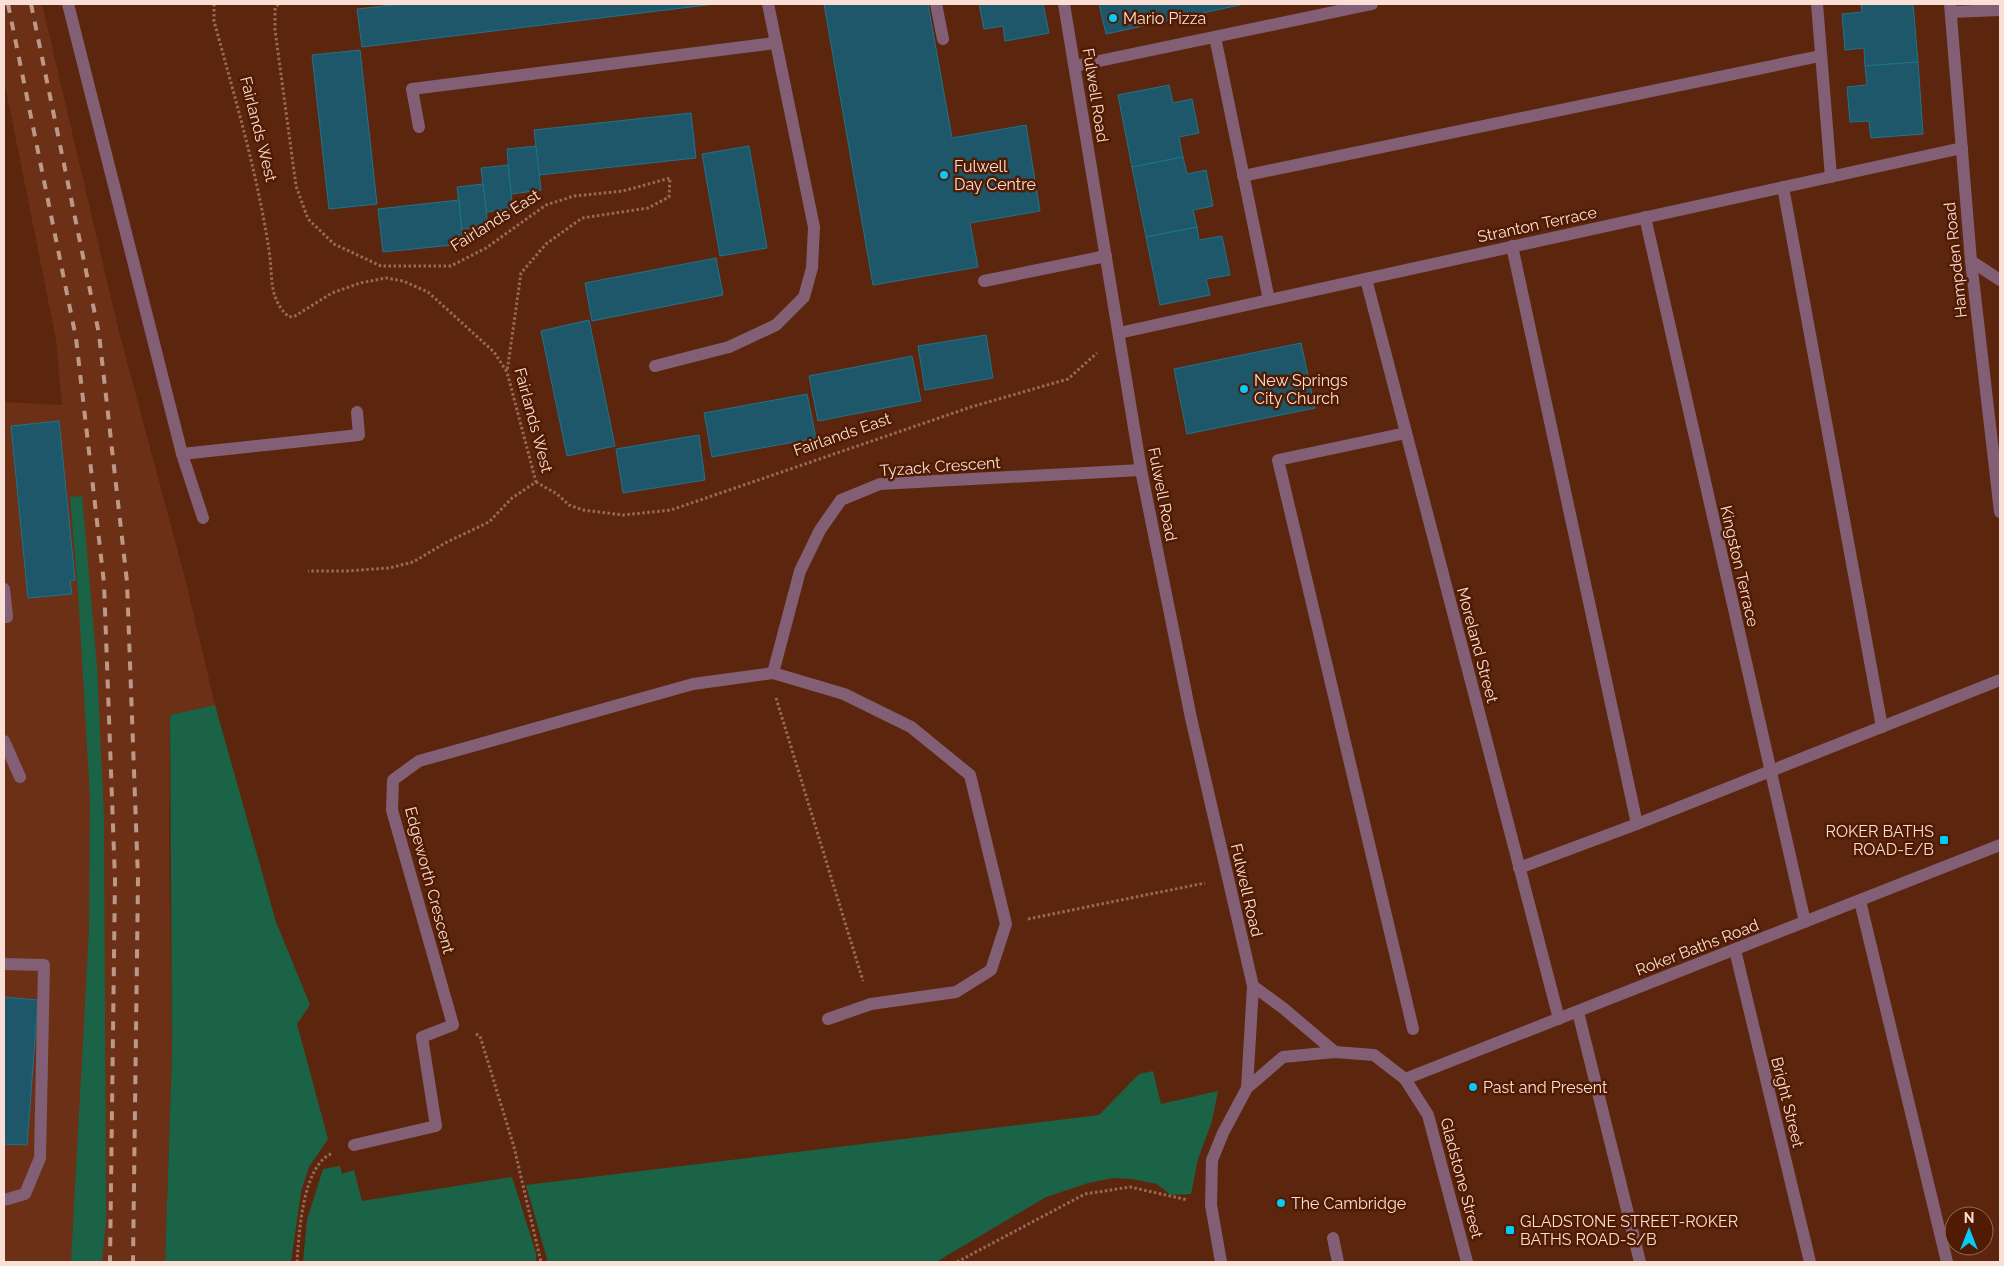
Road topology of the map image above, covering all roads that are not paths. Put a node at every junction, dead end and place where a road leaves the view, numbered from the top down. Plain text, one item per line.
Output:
1 (68, 4) edge
2 (768, 4) edge
3 (936, 4) edge
4 (1064, 4) edge
5 (1372, 4) edge
6 (1816, 4) edge
7 (1950, 8) edge
8 (2000, 10) edge
9 (1215, 37) junction
10 (943, 39) dead end
11 (775, 43) junction
12 (1820, 56) junction
13 (1075, 66) junction
14 (419, 127) dead end
15 (1962, 148) junction
16 (1244, 176) junction
17 (1831, 176) junction
18 (1783, 187) junction
19 (1645, 218) junction
20 (1512, 246) junction
21 (1106, 256) junction
22 (1971, 261) junction
23 (1366, 279) junction
24 (2000, 280) edge
25 (984, 281) dead end
26 (1269, 300) junction
27 (1119, 333) junction
28 (655, 366) dead end
29 (357, 412) dead end
30 (1406, 433) junction
31 (182, 454) junction
32 (1141, 470) junction
33 (2000, 512) edge
34 (203, 518) dead end
35 (4, 589) edge
36 (4, 617) edge
37 (773, 673) junction
38 (2000, 680) edge
39 (1882, 727) junction
40 (4, 741) edge
41 (1769, 770) junction
42 (20, 777) dead end
43 (1637, 824) junction
44 (2000, 845) edge
45 (1519, 868) junction
46 (1860, 901) junction
47 (1805, 922) junction
48 (1735, 950) junction
49 (4, 964) edge
50 (1253, 986) junction
51 (1578, 1012) junction
52 (1559, 1018) junction
53 (828, 1019) dead end
54 (1413, 1029) dead end
55 (1335, 1052) junction
56 (1405, 1079) junction
57 (1247, 1088) junction
58 (354, 1145) road end
59 (4, 1200) edge
60 (1333, 1238) dead end
61 (1222, 1262) edge
62 (1338, 1262) edge
63 (1467, 1262) edge
64 (1640, 1262) edge
65 (1810, 1262) edge
66 (1947, 1262) edge

1 - 31 street
2 - 11 street
3 - 10 street
4 - 13 street, Fulwell Road
5 - 9 street
6 - 12 street
7 - 8 street
7 - 15 street, Hampden Road
9 - 13 street
9 - 16 street
11 - 14 street
11 - 28 street
12 - 16 street
12 - 17 street
13 - 21 street, Fulwell Road
15 - 17 street, Stranton Terrace
15 - 22 street, Hampden Road
16 - 26 street
17 - 18 street, Stranton Terrace
18 - 19 street, Stranton Terrace
18 - 39 street
19 - 20 street, Stranton Terrace
19 - 41 street, Kingston Terrace
20 - 23 street, Stranton Terrace
20 - 43 street
21 - 25 street
21 - 27 street, Fulwell Road
22 - 24 street
22 - 33 street, Hampden Road
23 - 26 street, Stranton Terrace
23 - 30 street, Moreland Street
26 - 27 street, Stranton Terrace
27 - 32 street, Fulwell Road
29 - 31 street
30 - 45 street, Moreland Street
30 - 54 street
31 - 34 street
32 - 37 street, Tyzack Crescent
32 - 50 street, Fulwell Road
35 - 36 street
37 - 53 street
37 - 58 street, Edgeworth Crescent
38 - 39 street
39 - 41 street
40 - 42 street
41 - 43 street
41 - 47 street, Kingston Terrace
43 - 45 street
44 - 46 street, Roker Baths Road
45 - 52 street, Moreland Street
46 - 47 street, Roker Baths Road
46 - 66 street
47 - 48 street, Roker Baths Road
48 - 51 street, Roker Baths Road
48 - 65 street, Bright Street
49 - 59 street
50 - 55 street
50 - 57 street, Fulwell Road
51 - 52 street, Roker Baths Road
51 - 64 street
52 - 56 street, Roker Baths Road
55 - 56 street, Fulwell Road
55 - 57 street, Fulwell Road
56 - 63 street, Gladstone Street
57 - 61 street, Fulwell Road
60 - 62 street

